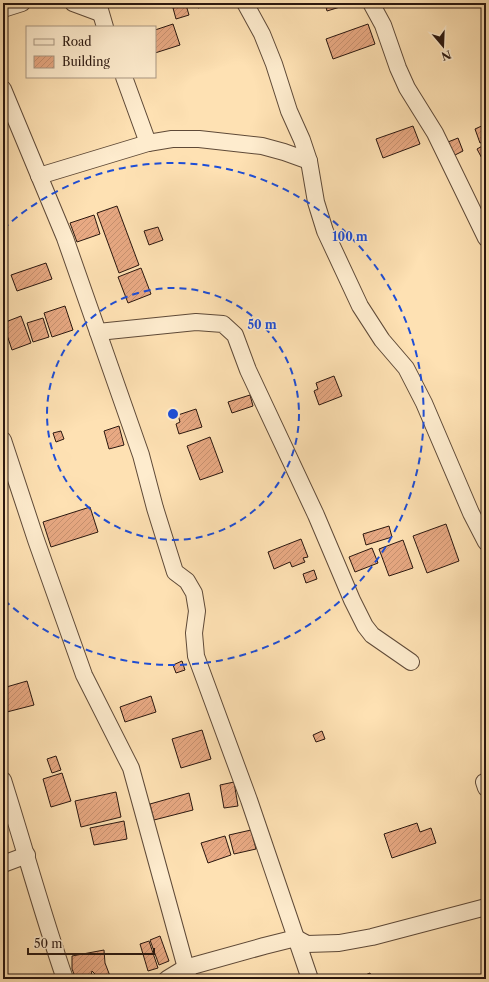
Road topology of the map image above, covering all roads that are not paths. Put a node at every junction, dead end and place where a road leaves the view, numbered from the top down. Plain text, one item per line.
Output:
1 (22, 3) edge
2 (73, 3) edge
3 (245, 3) edge
4 (371, 3) edge
5 (3, 9) edge
6 (101, 14) edge
7 (124, 78) edge
8 (3, 89) edge
9 (148, 143) junction
10 (309, 161) junction
11 (39, 176) junction
12 (486, 238) edge
13 (98, 332) junction
14 (3, 440) edge
15 (486, 542) edge
16 (411, 662) dead end
17 (3, 780) edge
18 (27, 855) junction
19 (3, 864) edge
20 (486, 907) edge
21 (296, 938) junction
22 (187, 974) edge
23 (65, 979) edge
24 (167, 979) edge
25 (310, 979) edge

1 - 5 street
2 - 6 street
3 - 10 street
4 - 12 street
7 - 9 street
8 - 11 street
9 - 10 street
9 - 11 street
10 - 15 street
11 - 13 street
13 - 16 street
13 - 21 street
14 - 22 street
17 - 18 street
18 - 19 street
18 - 23 street
20 - 21 street
21 - 22 street
21 - 25 street
22 - 24 street

